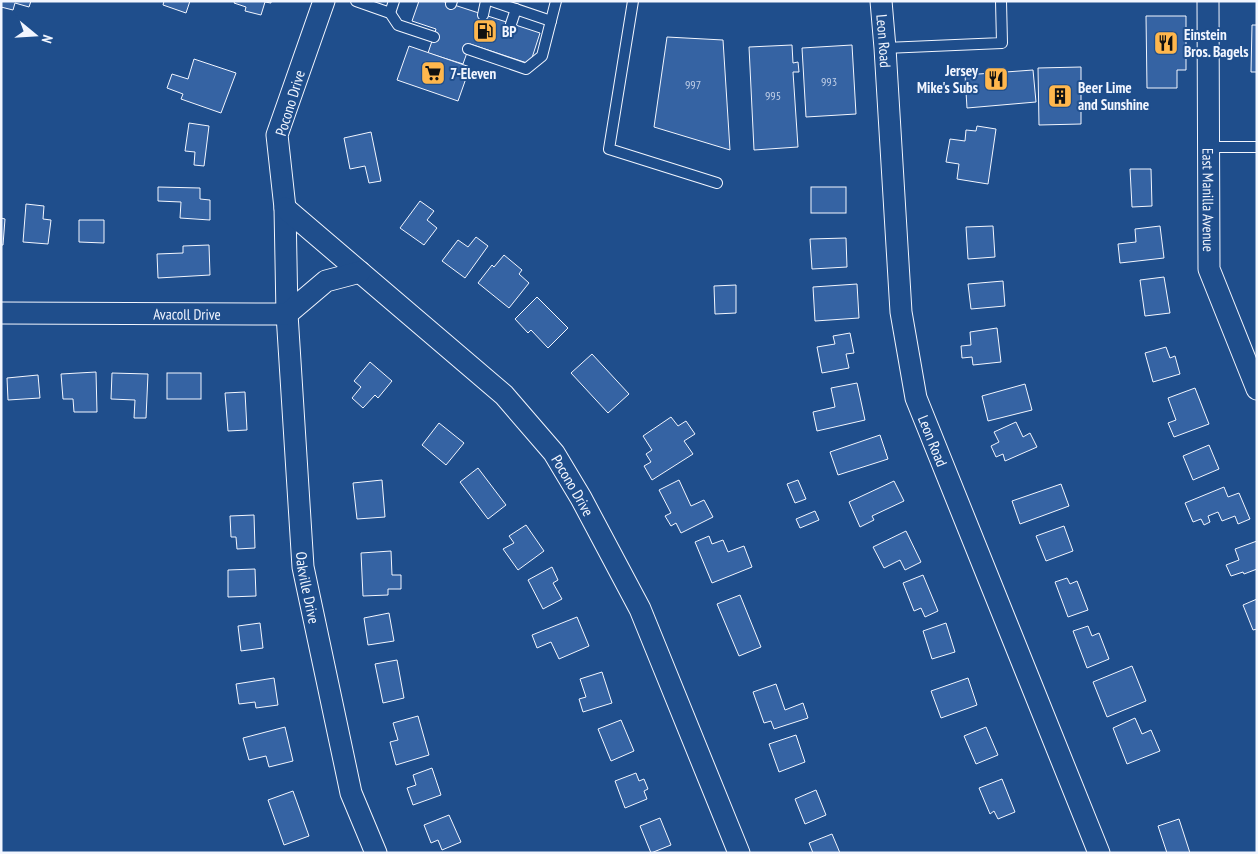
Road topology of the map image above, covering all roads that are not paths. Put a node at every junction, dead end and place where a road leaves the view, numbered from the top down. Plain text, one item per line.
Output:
1 (324, 1) edge
2 (356, 1) edge
3 (394, 1) edge
4 (486, 1) edge
5 (492, 1) edge
6 (556, 1) edge
7 (633, 1) edge
8 (881, 1) edge
9 (1001, 1) edge
10 (1208, 1) edge
11 (516, 9) junction
12 (390, 12) junction
13 (482, 15) dead end
14 (551, 21) junction
15 (511, 24) dead end
16 (434, 37) dead end
17 (471, 48) dead end
18 (885, 48) junction
19 (1257, 146) edge
20 (1208, 147) junction
21 (717, 183) dead end
22 (285, 208) junction
23 (360, 272) junction
24 (1, 313) edge
25 (287, 314) junction
26 (1257, 389) edge
27 (376, 853) edge
28 (738, 853) edge
29 (1099, 853) edge

1 - 22 street, Pocono Drive
2 - 12 lane
3 - 12 lane
4 - 13 lane
5 - 11 lane
6 - 14 lane
7 - 21 lane
8 - 18 street, Leon Road
9 - 18 lane
10 - 20 street, East Manilla Avenue
11 - 14 lane
11 - 15 lane
12 - 16 lane
14 - 17 lane
18 - 29 street, Leon Road
19 - 20 lane
20 - 26 street, East Manilla Avenue
22 - 23 street, Pocono Drive
22 - 25 street, Pocono Drive
23 - 25 street
23 - 28 street, Pocono Drive
24 - 25 street, Avacoll Drive
25 - 27 street, Oakville Drive

